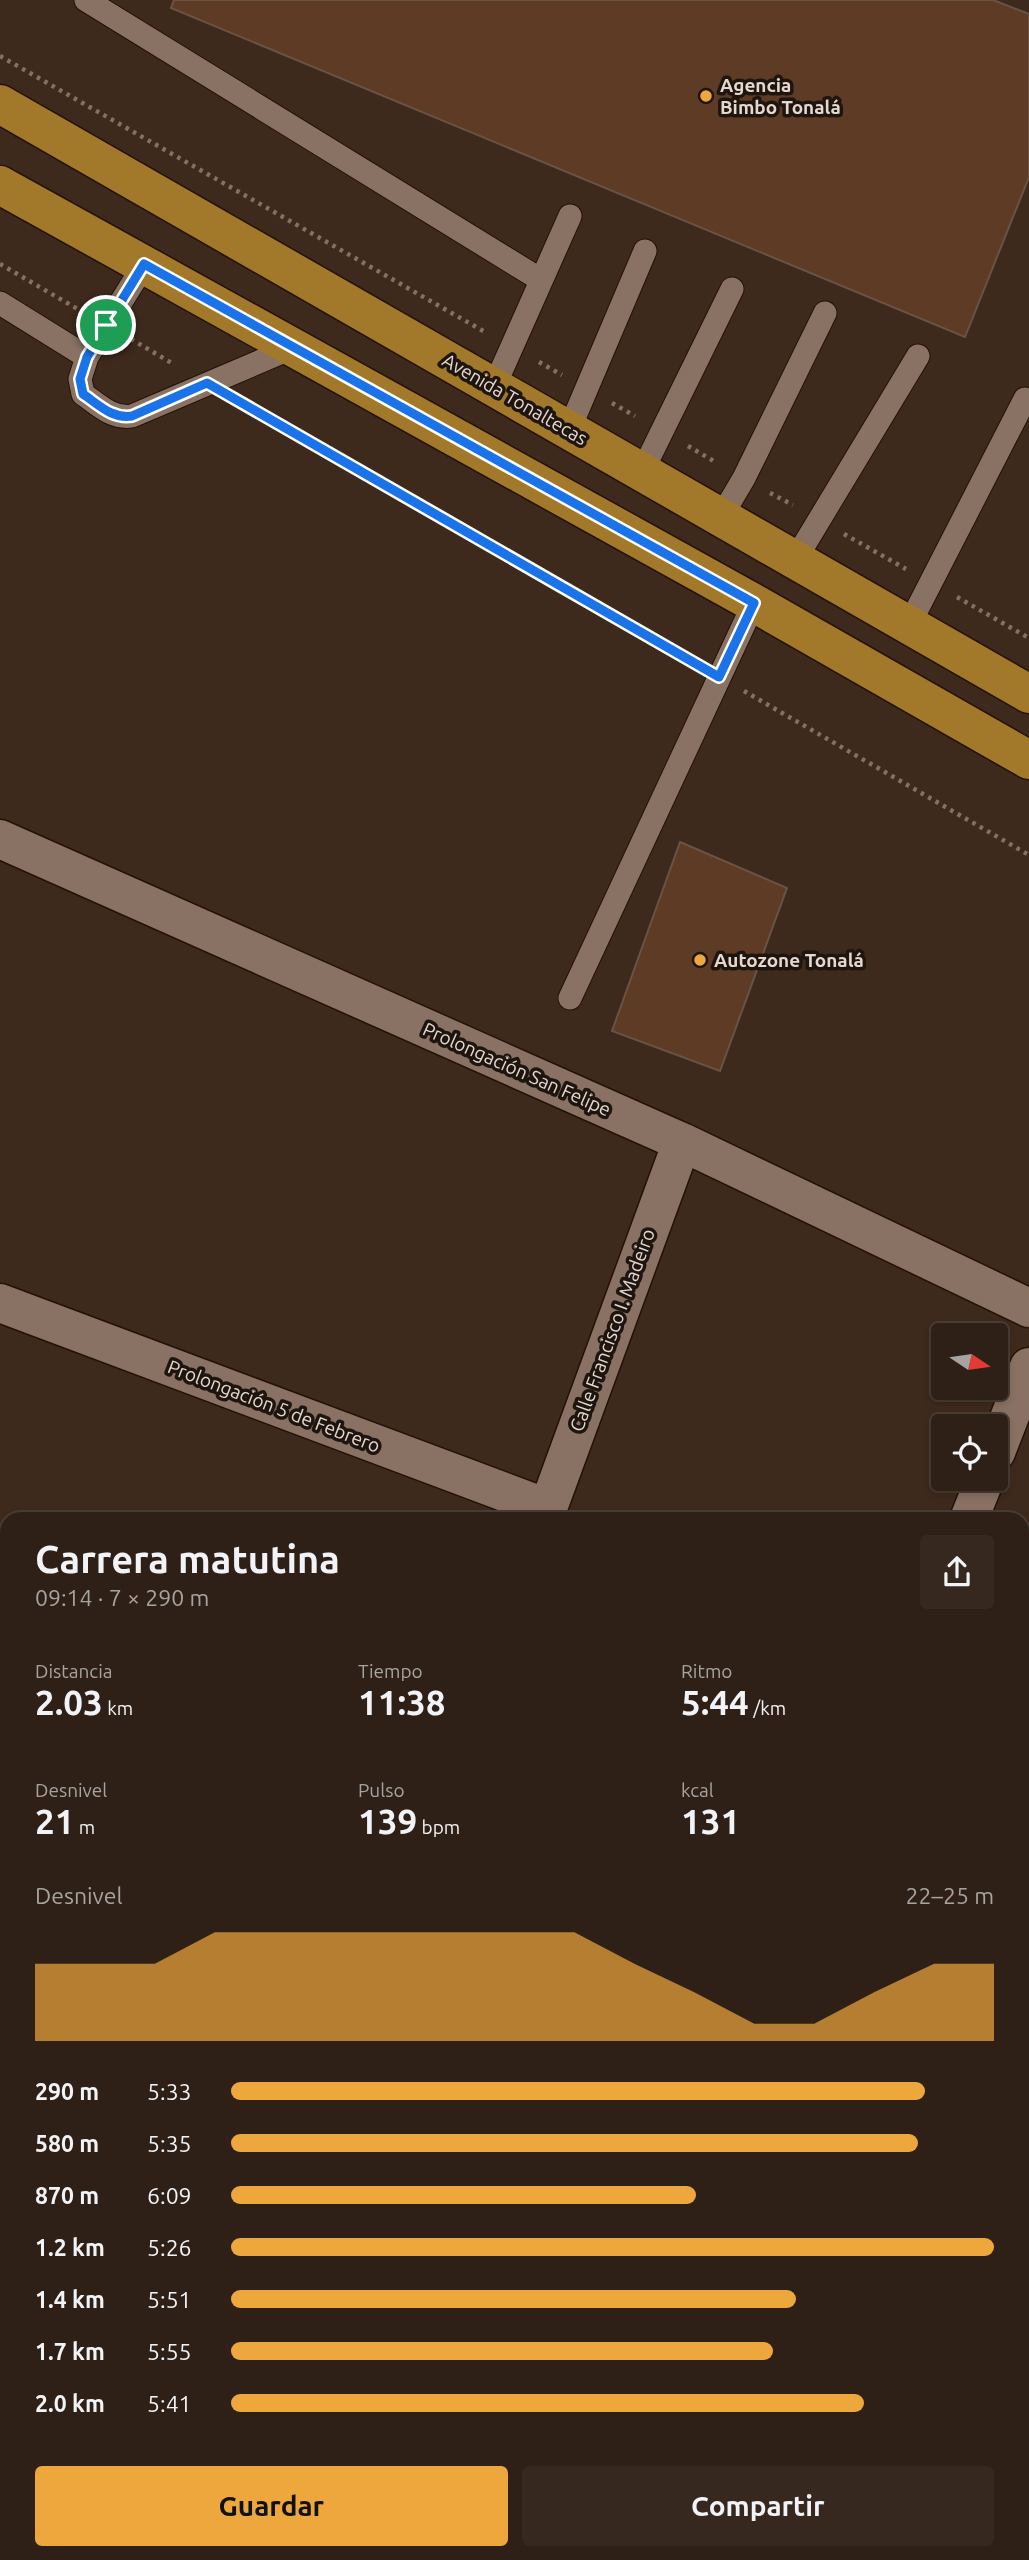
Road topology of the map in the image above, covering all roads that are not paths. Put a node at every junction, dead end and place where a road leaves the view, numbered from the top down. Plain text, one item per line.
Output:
1 (86, 0) edge
2 (0, 104) edge
3 (0, 185) edge
4 (570, 216) dead end
5 (645, 251) dead end
6 (144, 264) junction
7 (541, 280) junction
8 (732, 289) dead end
9 (0, 303) edge
10 (825, 313) dead end
11 (294, 347) junction
12 (918, 356) dead end
13 (87, 357) junction
14 (494, 387) junction
15 (1025, 399) dead end
16 (569, 430) junction
17 (642, 472) junction
18 (721, 517) junction
19 (795, 560) junction
20 (754, 603) junction
21 (909, 625) junction
22 (1029, 694) edge
23 (1029, 760) edge
24 (0, 839) edge
25 (570, 998) dead end
26 (682, 1142) junction
27 (0, 1303) edge
28 (1029, 1308) edge
29 (1029, 1367) edge
30 (1008, 1421) edge
31 (980, 1491) edge
32 (540, 1512) edge
33 (546, 1512) edge
34 (972, 1512) edge

1 - 7 lane
2 - 14 main road, Avenida Tonaltecas
3 - 6 main road
4 - 7 lane
5 - 16 lane
6 - 11 main road
6 - 13 lane
7 - 14 lane
8 - 17 lane
9 - 13 lane
10 - 18 lane
11 - 13 lane
11 - 20 main road
12 - 19 lane
14 - 16 main road, Avenida Tonaltecas
15 - 21 lane
16 - 17 main road, Avenida Tonaltecas
17 - 18 main road, Avenida Tonaltecas
18 - 19 main road, Avenida Tonaltecas
19 - 21 main road, Avenida Tonaltecas
20 - 23 main road
20 - 25 lane
21 - 22 main road, Avenida Tonaltecas
24 - 26 street, Prolongación San Felipe
26 - 28 street, Prolongación San Felipe
26 - 33 street, Calle Francisco I. Madeiro
27 - 32 street, Prolongación 5 de Febrero
29 - 30 street
31 - 34 street

